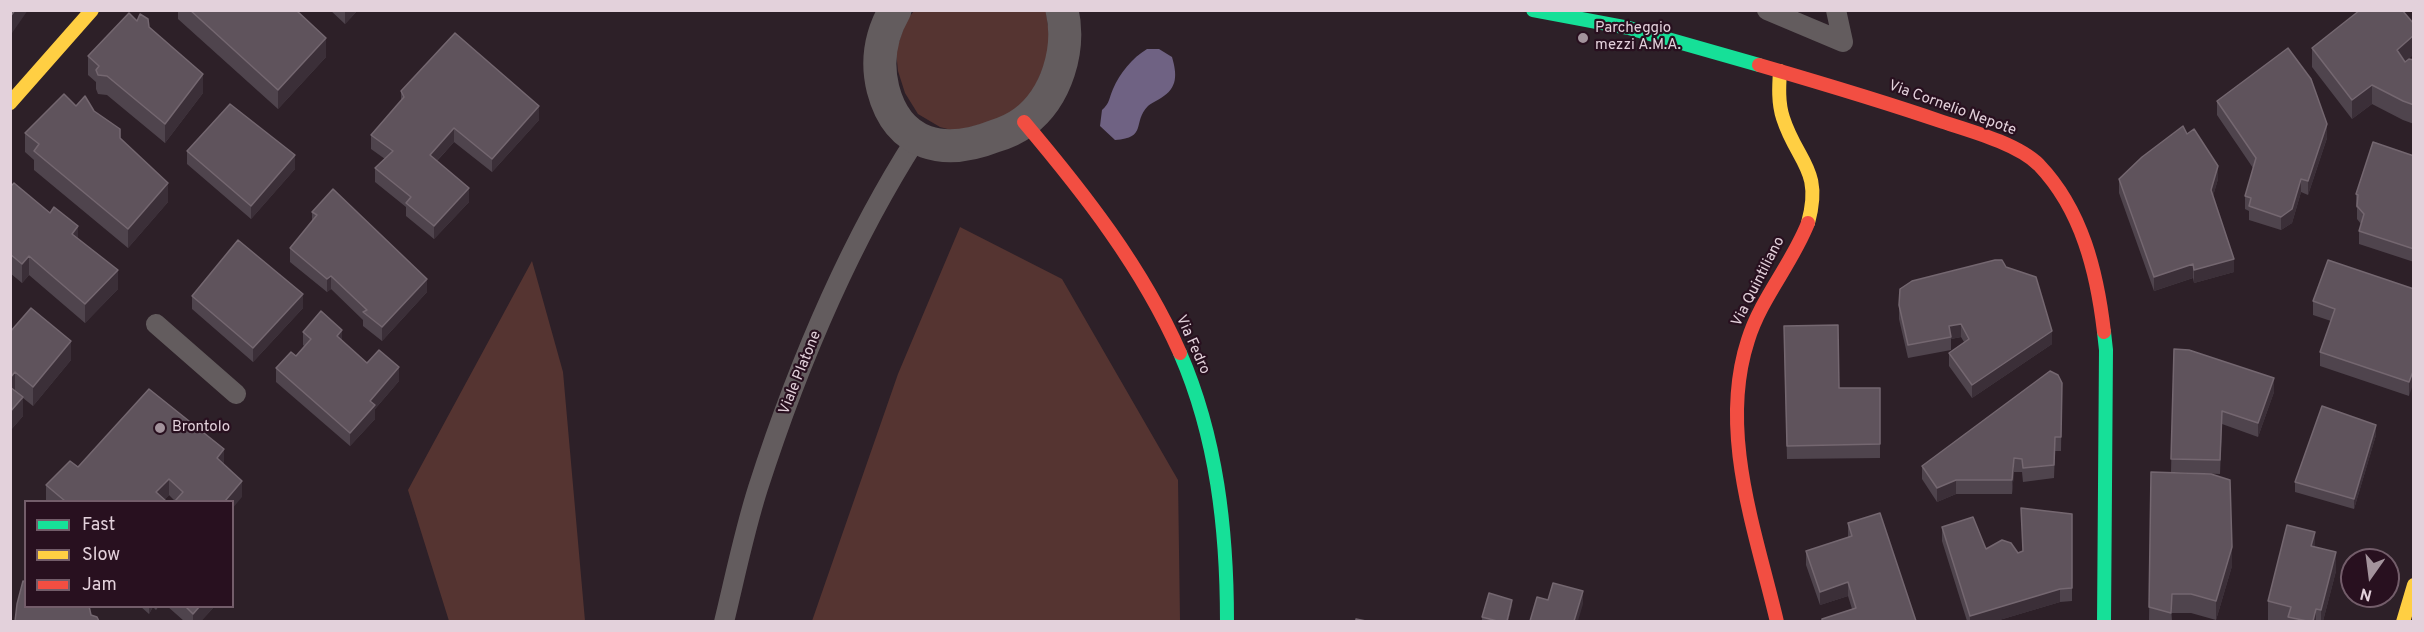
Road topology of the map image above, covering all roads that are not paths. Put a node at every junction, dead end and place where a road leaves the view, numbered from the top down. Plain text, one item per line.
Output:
1 (92, 10) edge
2 (896, 10) edge
3 (1062, 10) edge
4 (1533, 10) edge
5 (1767, 10) edge
6 (1836, 10) edge
7 (1780, 70) junction
8 (13, 96) edge
9 (1024, 122) junction
10 (916, 139) junction
11 (156, 324) dead end
12 (236, 394) dead end
13 (2414, 585) edge
14 (724, 621) edge
15 (1227, 621) edge
16 (1777, 621) edge
17 (2104, 621) edge
18 (2403, 621) edge

1 - 8 street
2 - 10 street
3 - 9 street
4 - 7 street, Via Cornelio Nepote
5 - 6 lane
7 - 16 street, Via Quintiliano
7 - 17 street, Via Cornelio Nepote
9 - 10 street
9 - 15 street, Via Fedro
10 - 14 lane, Viale Platone
11 - 12 lane
13 - 18 street

